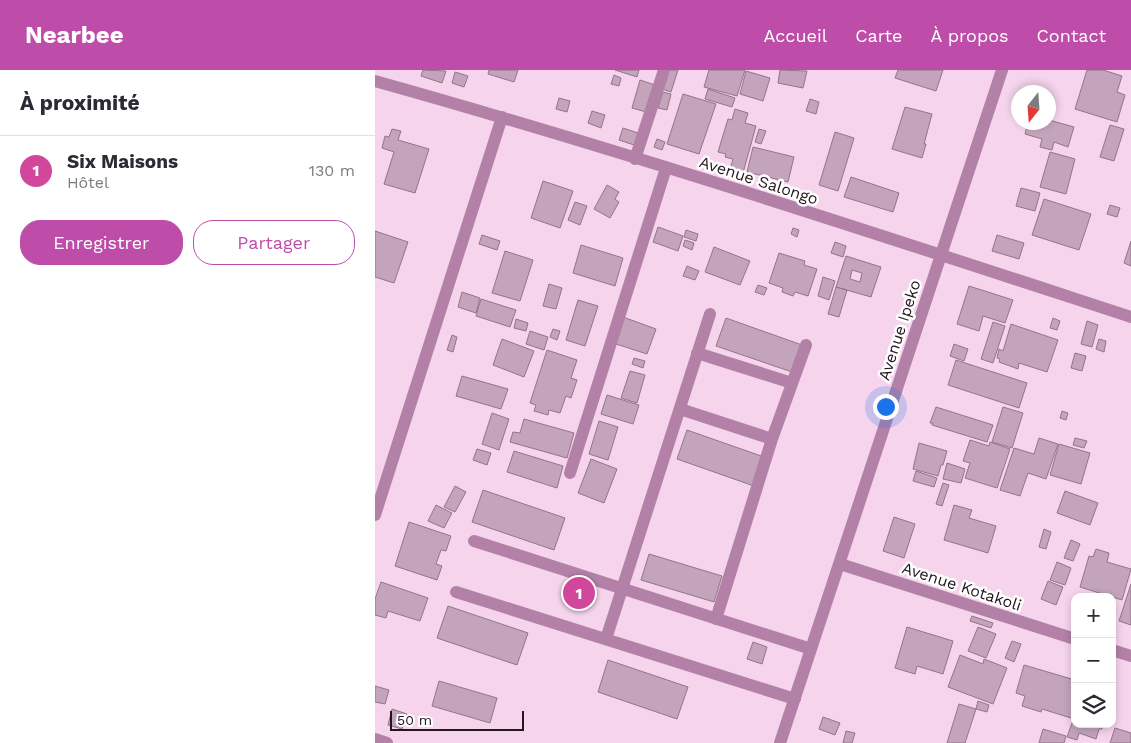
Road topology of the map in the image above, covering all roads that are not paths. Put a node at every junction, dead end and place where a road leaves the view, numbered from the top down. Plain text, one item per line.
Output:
1 (665, 70) edge
2 (1002, 70) edge
3 (375, 81) edge
4 (502, 117) junction
5 (635, 159) junction
6 (666, 168) junction
7 (941, 255) junction
8 (710, 314) dead end
9 (1131, 317) edge
10 (806, 346) dead end
11 (697, 353) junction
12 (792, 384) junction
13 (679, 409) junction
14 (772, 439) junction
15 (570, 473) dead end
16 (375, 515) edge
17 (474, 541) dead end
18 (840, 564) junction
19 (621, 589) junction
20 (456, 592) dead end
21 (716, 619) junction
22 (1072, 638) edge
23 (606, 639) junction
24 (811, 650) junction
25 (1116, 651) edge
26 (1131, 656) edge
27 (795, 699) junction
28 (375, 739) edge
29 (387, 743) edge
30 (780, 743) edge

1 - 5 street
2 - 7 street, Avenue Ipeko
3 - 4 street, Avenue Salongo
4 - 5 street, Avenue Salongo
4 - 16 street
5 - 6 street, Avenue Salongo
6 - 7 street, Avenue Salongo
6 - 15 street
7 - 9 street, Avenue Salongo
7 - 18 street, Avenue Ipeko
8 - 11 street
10 - 12 street
11 - 12 street
11 - 13 street
12 - 14 street
13 - 14 street
13 - 19 street
14 - 21 street
17 - 19 street
18 - 22 street, Avenue Kotakoli
18 - 24 street, Avenue Ipeko
19 - 21 street
19 - 23 street
20 - 23 street
21 - 24 street
23 - 27 street
24 - 27 street, Avenue Ipeko
25 - 26 street
27 - 30 street, Avenue Ipeko
28 - 29 street

